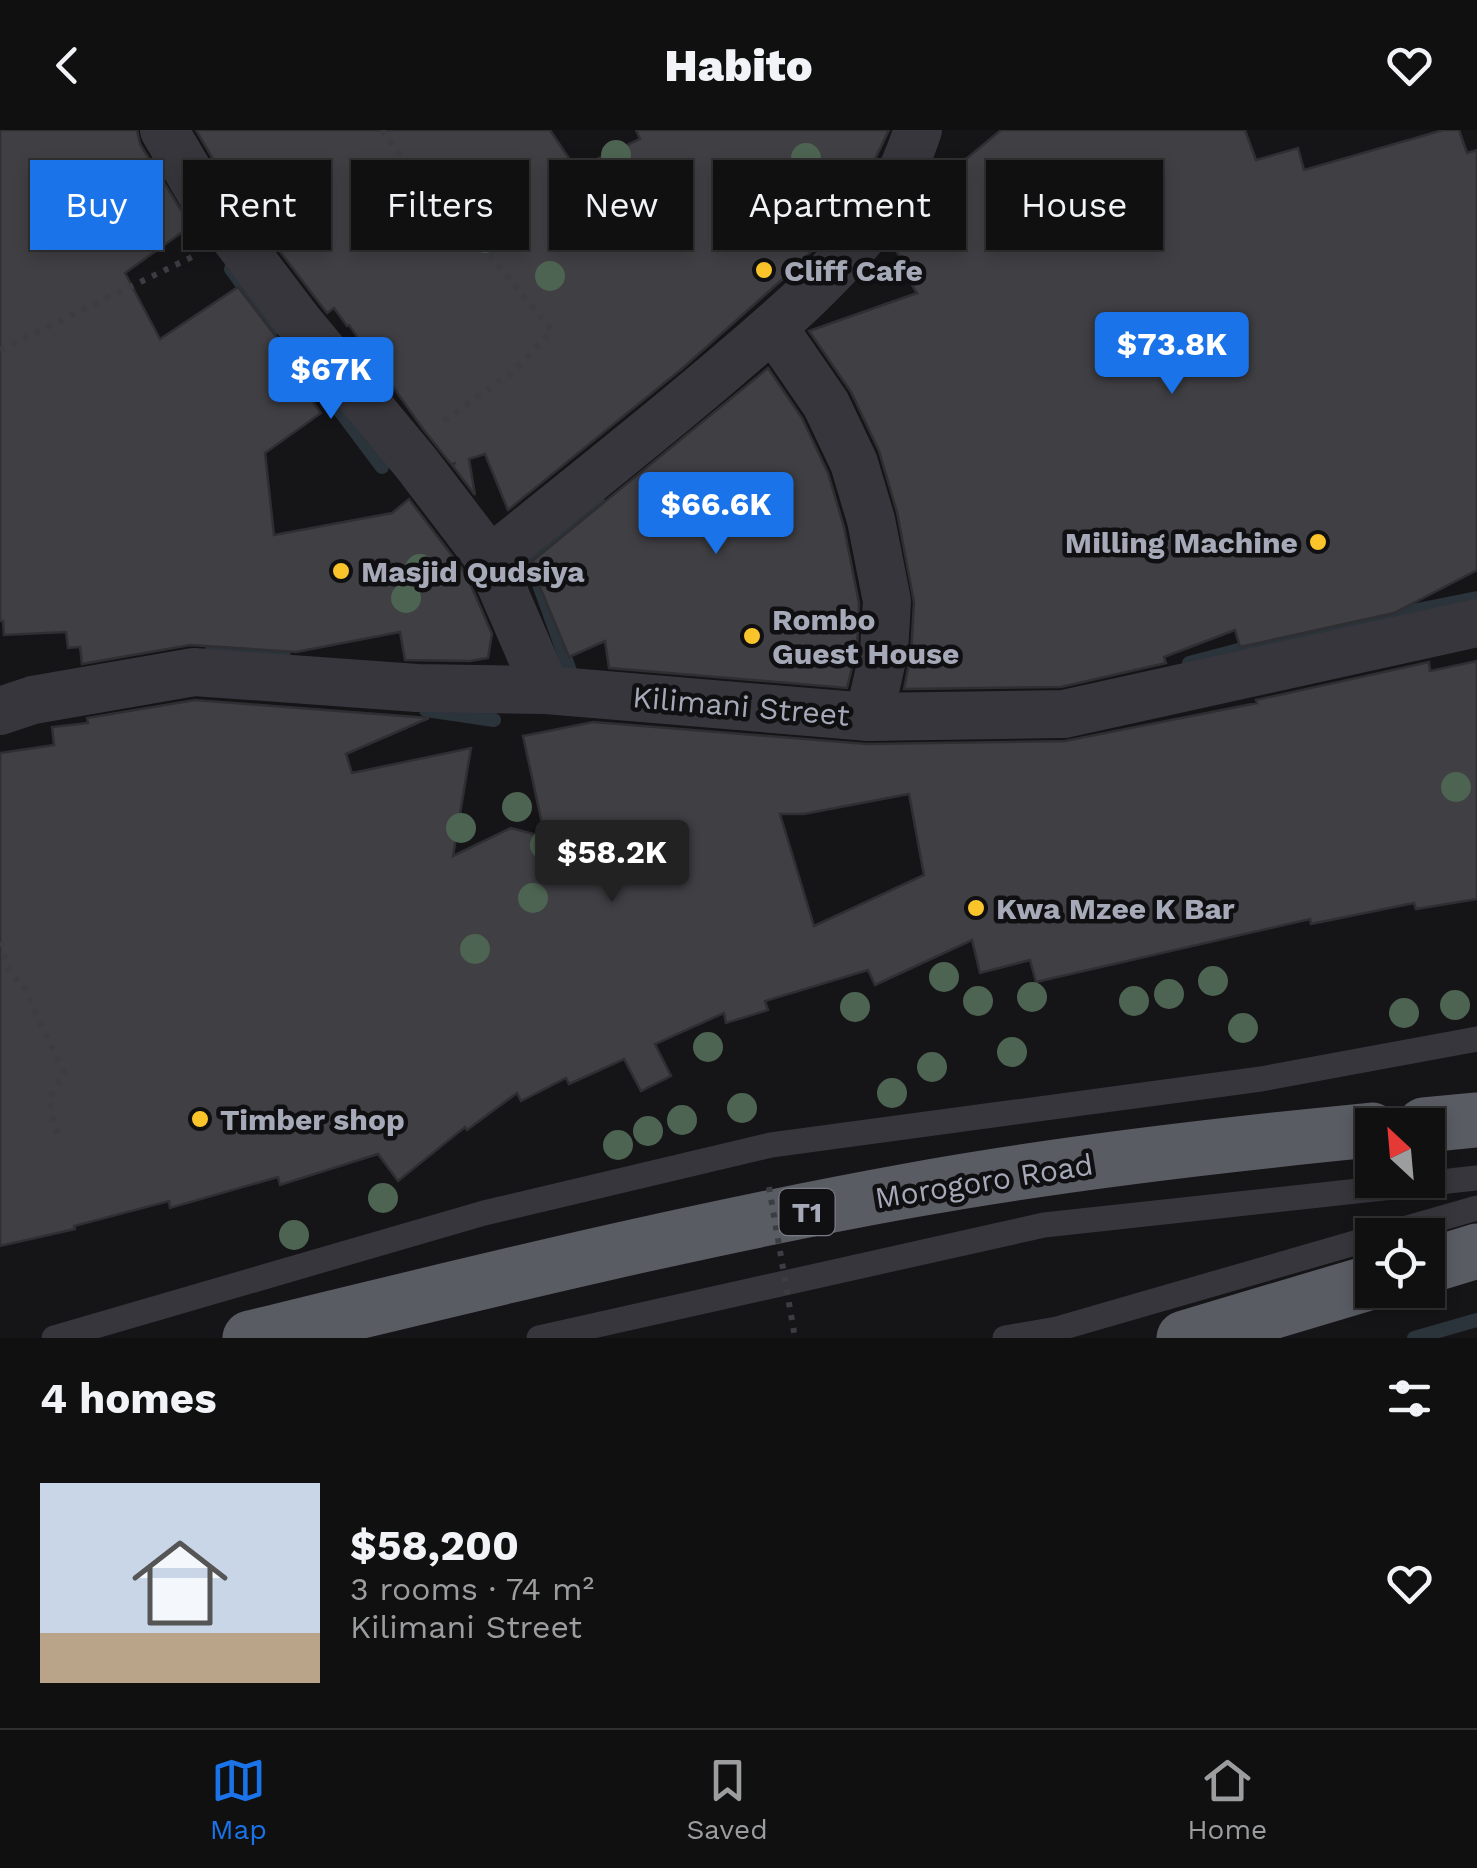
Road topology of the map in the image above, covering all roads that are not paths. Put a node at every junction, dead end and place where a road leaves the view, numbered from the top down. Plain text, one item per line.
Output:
1 (164, 130) edge
2 (918, 130) edge
3 (773, 328) junction
4 (490, 560) junction
5 (1477, 623) edge
6 (546, 690) junction
7 (0, 710) edge
8 (869, 716) junction
9 (1477, 1040) edge
10 (1477, 1120) edge
11 (1445, 1123) edge
12 (1355, 1132) edge
13 (1477, 1178) edge
14 (1477, 1208) edge
15 (1443, 1218) edge
16 (1355, 1243) edge
17 (1477, 1251) edge
18 (1445, 1261) edge
19 (1355, 1287) edge
20 (54, 1338) edge
21 (250, 1338) edge
22 (540, 1338) edge
23 (1005, 1338) edge
24 (1184, 1338) edge

1 - 4 street
2 - 3 street
3 - 4 street
3 - 8 street
4 - 6 street
5 - 8 street, Kilimani Street
6 - 7 street, Kilimani Street
6 - 8 street, Kilimani Street
9 - 20 lane
10 - 11 highway
12 - 21 highway, Morogoro Road / T1
13 - 22 lane, Morogoro Road
14 - 15 lane
16 - 23 lane
17 - 18 highway
19 - 24 highway

